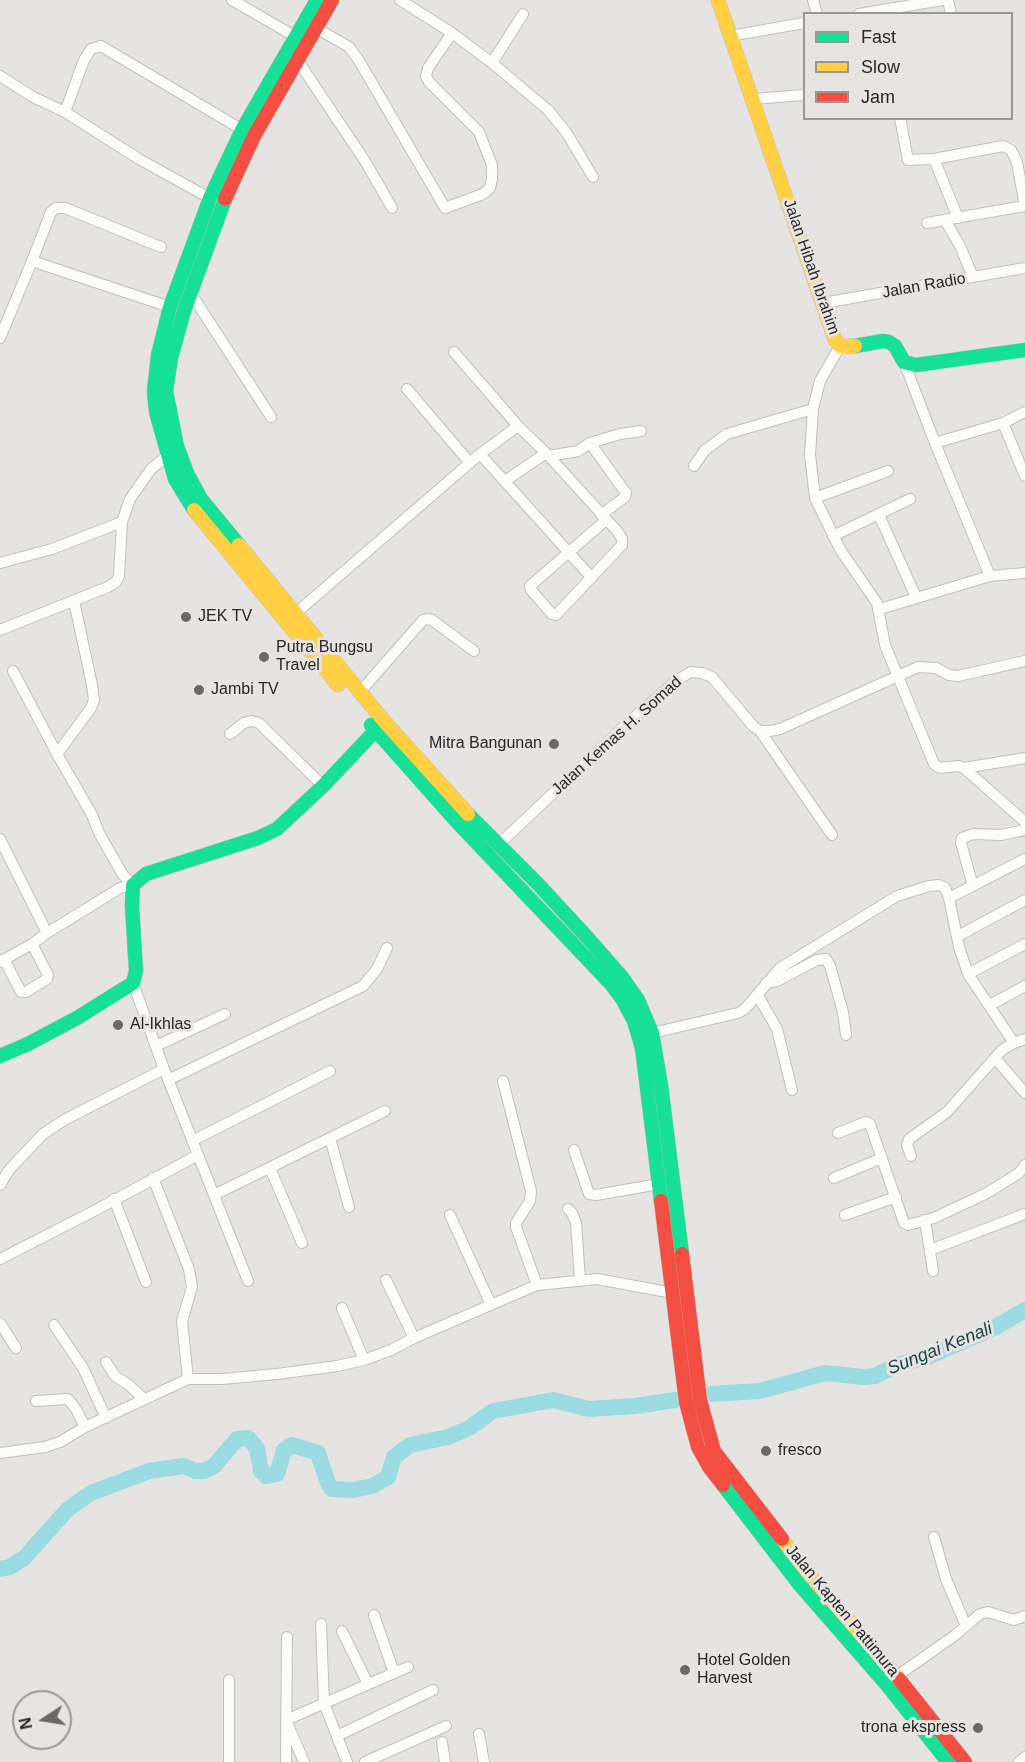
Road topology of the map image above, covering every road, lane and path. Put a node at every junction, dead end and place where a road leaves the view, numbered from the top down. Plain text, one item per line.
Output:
1 (231, 0) edge
2 (317, 0) edge
3 (332, 0) edge
4 (400, 0) edge
5 (718, 0) edge
6 (942, 0) edge
7 (871, 12) edge
8 (523, 14) dead end
9 (803, 23) edge
10 (316, 28) junction
11 (452, 33) junction
12 (730, 36) junction
13 (296, 37) junction
14 (298, 61) junction
15 (492, 63) junction
16 (0, 76) edge
17 (803, 94) edge
18 (753, 99) junction
19 (65, 112) junction
20 (900, 120) edge
21 (248, 133) junction
22 (934, 159) junction
23 (593, 177) dead end
24 (1023, 185) edge
25 (216, 201) junction
26 (1025, 206) edge
27 (392, 207) dead end
28 (958, 218) junction
29 (945, 220) junction
30 (927, 223) dead end
31 (161, 247) dead end
32 (32, 261) junction
33 (1025, 268) edge
34 (973, 277) junction
35 (190, 292) junction
36 (823, 303) junction
37 (170, 307) junction
38 (2, 323) edge
39 (0, 338) edge
40 (840, 346) junction
41 (1025, 350) edge
42 (454, 352) dead end
43 (904, 362) junction
44 (407, 389) dead end
45 (160, 391) junction
46 (813, 409) junction
47 (1025, 412) edge
48 (271, 417) dead end
49 (1003, 423) junction
50 (518, 426) junction
51 (641, 430) dead end
52 (934, 442) junction
53 (590, 443) junction
54 (480, 454) junction
55 (547, 455) junction
56 (167, 456) junction
57 (470, 463) junction
58 (694, 466) dead end
59 (888, 471) dead end
60 (1025, 476) edge
61 (505, 481) junction
62 (815, 498) junction
63 (910, 499) dead end
64 (879, 515) junction
65 (604, 518) junction
66 (123, 522) junction
67 (833, 536) junction
68 (568, 553) junction
69 (0, 563) edge
70 (1025, 573) edge
71 (990, 576) junction
72 (591, 577) junction
73 (916, 597) junction
74 (74, 601) junction
75 (880, 609) junction
76 (296, 613) junction
77 (0, 628) edge
78 (474, 651) dead end
79 (1025, 661) edge
80 (13, 671) dead end
81 (336, 672) junction
82 (897, 675) junction
83 (360, 692) junction
84 (376, 730) junction
85 (760, 730) junction
86 (230, 734) dead end
87 (57, 754) junction
88 (1025, 758) edge
89 (964, 768) junction
90 (323, 786) junction
91 (463, 818) junction
92 (1025, 822) edge
93 (1025, 830) edge
94 (832, 835) dead end
95 (0, 839) edge
96 (498, 845) junction
97 (3, 852) edge
98 (1025, 859) edge
99 (133, 885) junction
100 (973, 886) junction
101 (949, 898) junction
102 (1025, 900) edge
103 (47, 933) junction
104 (958, 936) junction
105 (1025, 944) edge
106 (32, 945) junction
107 (387, 948) dead end
108 (2, 961) edge
109 (968, 974) junction
110 (133, 983) junction
111 (766, 983) junction
112 (1025, 986) edge
113 (757, 994) junction
114 (990, 1005) junction
115 (225, 1014) dead end
116 (652, 1033) junction
117 (846, 1035) dead end
118 (1025, 1039) edge
119 (1014, 1042) junction
120 (156, 1046) junction
121 (0, 1056) edge
122 (994, 1058) junction
123 (330, 1071) dead end
124 (166, 1075) junction
125 (503, 1081) dead end
126 (654, 1086) junction
127 (792, 1090) dead end
128 (1025, 1093) edge
129 (385, 1111) dead end
130 (838, 1133) dead end
131 (330, 1138) junction
132 (192, 1141) junction
133 (574, 1150) dead end
134 (198, 1155) junction
135 (911, 1155) dead end
136 (882, 1158) junction
137 (1025, 1165) edge
138 (270, 1168) junction
139 (153, 1178) junction
140 (834, 1178) dead end
141 (659, 1184) junction
142 (0, 1185) edge
143 (214, 1195) junction
144 (896, 1197) junction
145 (114, 1199) junction
146 (350, 1207) dead end
147 (568, 1209) dead end
148 (1025, 1214) edge
149 (450, 1215) dead end
150 (845, 1215) dead end
151 (925, 1220) junction
152 (302, 1242) dead end
153 (930, 1250) junction
154 (0, 1259) edge
155 (933, 1271) dead end
156 (580, 1279) junction
157 (386, 1280) dead end
158 (248, 1281) dead end
159 (146, 1282) dead end
160 (537, 1285) junction
161 (673, 1293) junction
162 (491, 1305) junction
163 (342, 1308) dead end
164 (0, 1323) edge
165 (54, 1325) dead end
166 (685, 1336) junction
167 (414, 1338) junction
168 (16, 1348) dead end
169 (364, 1360) junction
170 (106, 1362) dead end
171 (188, 1379) junction
172 (144, 1399) junction
173 (36, 1401) dead end
174 (106, 1418) junction
175 (84, 1427) junction
176 (0, 1453) edge
177 (934, 1537) dead end
178 (795, 1568) junction
179 (374, 1615) dead end
180 (1025, 1616) edge
181 (321, 1624) dead end
182 (966, 1626) junction
183 (342, 1630) dead end
184 (287, 1637) dead end
185 (408, 1667) dead end
186 (394, 1673) junction
187 (897, 1676) junction
188 (229, 1680) dead end
189 (368, 1684) junction
190 (434, 1690) dead end
191 (324, 1703) junction
192 (286, 1720) junction
193 (446, 1726) dead end
194 (479, 1734) dead end
195 (337, 1736) junction
196 (442, 1742) dead end
197 (1025, 1756) edge
198 (229, 1762) edge
199 (286, 1762) edge
200 (304, 1762) edge
201 (347, 1762) edge
202 (365, 1762) edge
203 (445, 1762) edge
204 (484, 1762) edge
205 (948, 1762) edge
206 (965, 1762) edge
207 (1019, 1762) edge

1 - 13 street
2 - 13 main road
3 - 10 main road
4 - 11 street
5 - 12 main road, Jalan Hibah Ibrahim
6 - 7 street
8 - 15 street
9 - 12 street
10 - 11 street
10 - 14 main road
11 - 15 street
12 - 18 main road, Jalan Hibah Ibrahim
13 - 21 main road
14 - 21 main road
14 - 27 street
15 - 23 street
16 - 19 street
17 - 18 street
18 - 36 main road, Jalan Hibah Ibrahim
19 - 21 street
19 - 25 street
20 - 22 street
21 - 25 main road
22 - 24 street
22 - 28 street
24 - 26 street
25 - 35 main road
25 - 37 main road
26 - 28 street
28 - 29 street
29 - 30 street
29 - 34 street
31 - 32 street
32 - 37 street
32 - 38 street
33 - 34 street, Jalan Radio
34 - 36 street, Jalan Radio
35 - 45 main road
35 - 48 street
36 - 40 main road, Jalan Hibah Ibrahim
37 - 45 main road
38 - 39 street
40 - 43 main road, Jalan Hibah Ibrahim
40 - 46 street
41 - 43 main road
42 - 50 street
43 - 52 street
44 - 57 street
45 - 56 main road
45 - 76 main road
46 - 58 street
46 - 62 street
47 - 49 street
49 - 52 street
49 - 60 street
50 - 54 street
50 - 55 street
51 - 53 street
52 - 71 street
53 - 55 street
53 - 65 street
54 - 57 street
54 - 61 street
55 - 61 street
55 - 65 street
56 - 66 street
56 - 81 main road
57 - 76 street
59 - 62 street
61 - 68 street
62 - 67 street
63 - 64 street
64 - 67 street
64 - 73 street
65 - 68 street
65 - 72 street
66 - 69 street
66 - 74 street
67 - 75 street
68 - 72 street
68 - 72 street
70 - 71 street
71 - 73 street
73 - 75 street
74 - 77 street
74 - 87 street
75 - 82 street
76 - 81 main road
78 - 83 street
79 - 82 street
80 - 87 street
81 - 83 main road
81 - 84 main road
82 - 85 street
82 - 89 street
83 - 91 main road
84 - 90 main road
84 - 91 main road
85 - 94 street
85 - 96 street, Jalan Kemas H. Somad
86 - 90 street
87 - 99 street
88 - 89 street
89 - 92 street
90 - 99 main road
91 - 96 main road
91 - 126 main road
93 - 100 street
95 - 97 street
96 - 116 main road
97 - 103 street
98 - 100 street
99 - 103 street
99 - 110 main road
100 - 101 street
101 - 104 street
101 - 111 street
102 - 104 street
103 - 106 street
104 - 109 street
105 - 109 street
106 - 108 street
106 - 108 street
107 - 124 street
109 - 114 street
110 - 120 street
110 - 121 main road
111 - 113 street
111 - 117 street
112 - 114 street
113 - 116 street
113 - 127 street
114 - 119 street
115 - 120 street
116 - 126 main road
118 - 119 street
119 - 122 street
120 - 124 street
122 - 128 street
122 - 135 street
123 - 132 street
124 - 132 street
124 - 142 street
125 - 160 street
126 - 141 main road
126 - 166 main road
129 - 131 street
130 - 136 street
131 - 138 street
131 - 146 street
132 - 134 street
133 - 141 street
134 - 139 street
134 - 143 street
136 - 140 street
136 - 144 street
137 - 151 street
138 - 143 street
138 - 152 street
139 - 145 street
139 - 171 street
141 - 161 main road
143 - 158 street
144 - 150 street
144 - 151 street
145 - 154 street
145 - 159 street
147 - 156 street
148 - 153 street
149 - 162 street
151 - 153 street
153 - 155 street
156 - 160 street
156 - 161 street
157 - 167 street
160 - 162 street
161 - 166 main road
162 - 167 street
163 - 169 street
164 - 168 street
165 - 174 street
166 - 178 main road, Jalan Kapten Pattimura
167 - 169 street
169 - 171 street
170 - 172 street
171 - 172 street
172 - 174 street
173 - 175 street
174 - 175 street
175 - 176 street
177 - 182 street
178 - 187 main road, Jalan Kapten Pattimura
178 - 205 main road, Jalan Kapten Pattimura
179 - 186 street
180 - 182 street
181 - 191 street
182 - 187 street
183 - 189 street
184 - 192 street
185 - 186 street
186 - 189 street
187 - 206 main road, Jalan Kapten Pattimura
188 - 198 street
189 - 191 street
190 - 195 street
191 - 192 street
191 - 195 street
192 - 199 street
192 - 200 street
193 - 202 street
194 - 204 street
195 - 201 street
196 - 203 street
197 - 207 street

